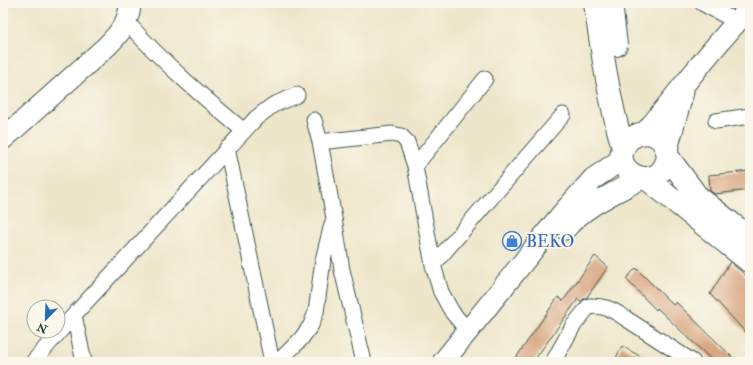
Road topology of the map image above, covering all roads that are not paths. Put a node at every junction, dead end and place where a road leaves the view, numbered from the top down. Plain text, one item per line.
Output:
1 (595, 3) edge
2 (611, 3) edge
3 (702, 3) edge
4 (129, 12) edge
5 (743, 15) edge
6 (485, 79) dead end
7 (685, 85) junction
8 (297, 95) dead end
9 (562, 115) dead end
10 (750, 116) edge
11 (314, 120) dead end
12 (716, 122) dead end
13 (244, 131) junction
14 (3, 139) edge
15 (320, 142) junction
16 (632, 143) junction
17 (227, 148) junction
18 (667, 153) junction
19 (415, 166) junction
20 (645, 178) junction
21 (334, 218) junction
22 (750, 238) edge
23 (750, 262) edge
24 (433, 265) junction
25 (74, 315) junction
26 (468, 331) junction
27 (34, 362) edge
28 (84, 362) edge
29 (272, 362) edge
30 (278, 362) edge
31 (364, 362) edge
32 (444, 362) edge
33 (458, 362) edge
34 (553, 362) edge
35 (693, 362) edge

1 - 16 main road
2 - 16 main road
3 - 5 street
4 - 13 street
4 - 14 main road
5 - 7 main road
6 - 19 street
7 - 16 main road
7 - 18 main road
8 - 13 street
9 - 24 street
10 - 12 street
11 - 15 street
13 - 17 street
15 - 19 street
15 - 21 street
16 - 18 main road
16 - 20 main road
16 - 26 main road
17 - 25 street
17 - 29 street
18 - 20 main road
18 - 22 main road
19 - 24 street
20 - 23 main road
20 - 33 main road
21 - 30 street
21 - 31 street
24 - 26 street
25 - 27 street
25 - 28 street
26 - 32 main road
34 - 35 street

